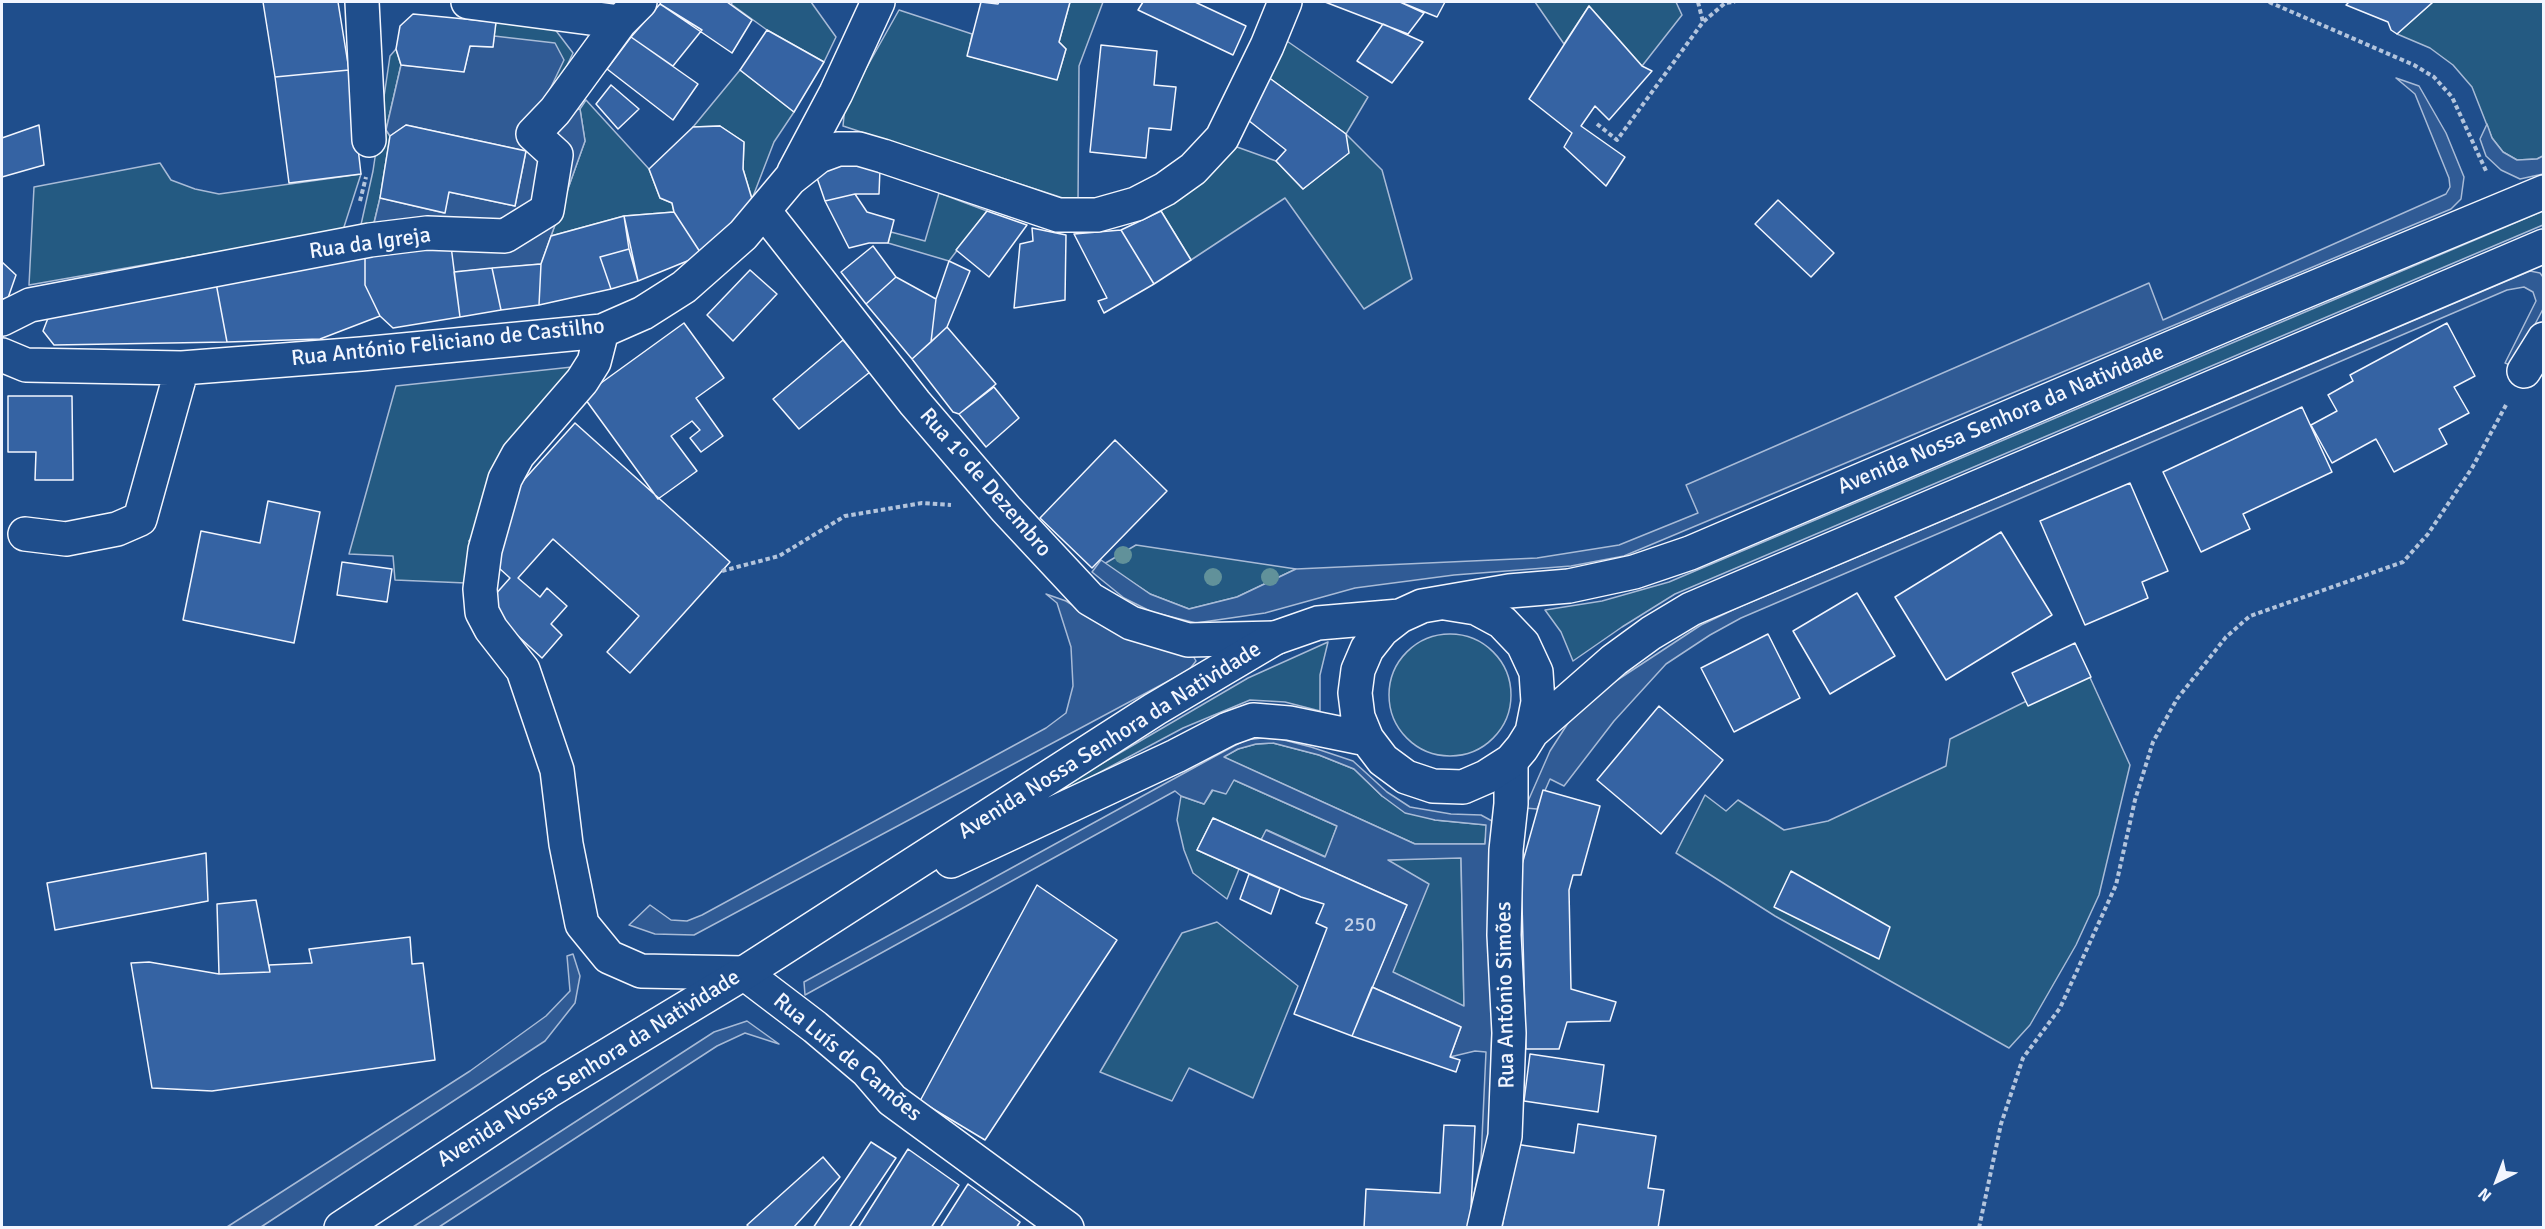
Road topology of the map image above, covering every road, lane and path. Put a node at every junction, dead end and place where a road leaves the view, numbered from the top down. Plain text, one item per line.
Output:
1 (362, 2) edge
2 (468, 2) edge
3 (878, 2) edge
4 (1285, 2) edge
5 (1698, 2) edge
6 (1735, 2) edge
7 (2269, 2) edge
8 (630, 12) edge
9 (1703, 22) junction
10 (1597, 124) dead end
11 (369, 140) joint
12 (790, 179) junction
13 (2544, 192) edge
14 (2504, 209) junction
15 (764, 211) junction
16 (359, 243) junction
17 (2544, 246) edge
18 (2, 319) edge
19 (602, 331) junction
20 (2544, 339) edge
21 (2, 355) edge
22 (182, 368) junction
23 (2524, 371) joint
24 (1006, 508) junction
25 (24, 534) dead end
26 (722, 571) dead end
27 (1445, 603) junction
28 (1400, 616) junction
29 (1275, 638) junction
30 (1532, 732) junction
31 (1367, 739) junction
32 (1511, 761) junction
33 (838, 913) junction
34 (744, 973) junction
35 (341, 1227) edge
36 (1067, 1227) edge
37 (1484, 1227) edge
38 (1979, 1227) edge

1 - 11 street
2 - 8 street
3 - 12 street
4 - 12 street, Rua António Feliciano de Castilho
5 - 9 path
6 - 9 path
7 - 14 path
8 - 16 street, Rua da Igreja
9 - 10 path
11 - 16 path
12 - 15 street, Rua António Feliciano de Castilho
13 - 14 street, Avenida Nossa Senhora da Natividade
14 - 27 street, Avenida Nossa Senhora da Natividade
15 - 19 street, Rua António Feliciano de Castilho
15 - 24 street, Rua 1º de Dezembro
16 - 18 street, Rua da Igreja
17 - 30 street, Avenida Nossa Senhora da Natividade
19 - 22 street, Rua António Feliciano de Castilho
19 - 34 street
20 - 23 street
21 - 22 street, Rua António Feliciano de Castilho
22 - 25 street
23 - 38 path
24 - 26 path
24 - 29 street, Rua 1º de Dezembro
27 - 28 street, Avenida Nossa Senhora da Natividade
27 - 30 street, Avenida Nossa Senhora da Natividade
28 - 29 street, Avenida Nossa Senhora da Natividade
28 - 31 street, Avenida Nossa Senhora da Natividade
29 - 33 street, Avenida Nossa Senhora da Natividade
30 - 32 street, Avenida Nossa Senhora da Natividade
31 - 32 street, Avenida Nossa Senhora da Natividade
31 - 33 street, Avenida Nossa Senhora da Natividade
32 - 37 street, Rua António Simões
33 - 34 street, Avenida Nossa Senhora da Natividade
34 - 35 street, Avenida Nossa Senhora da Natividade
34 - 36 street, Rua Luís de Camões

